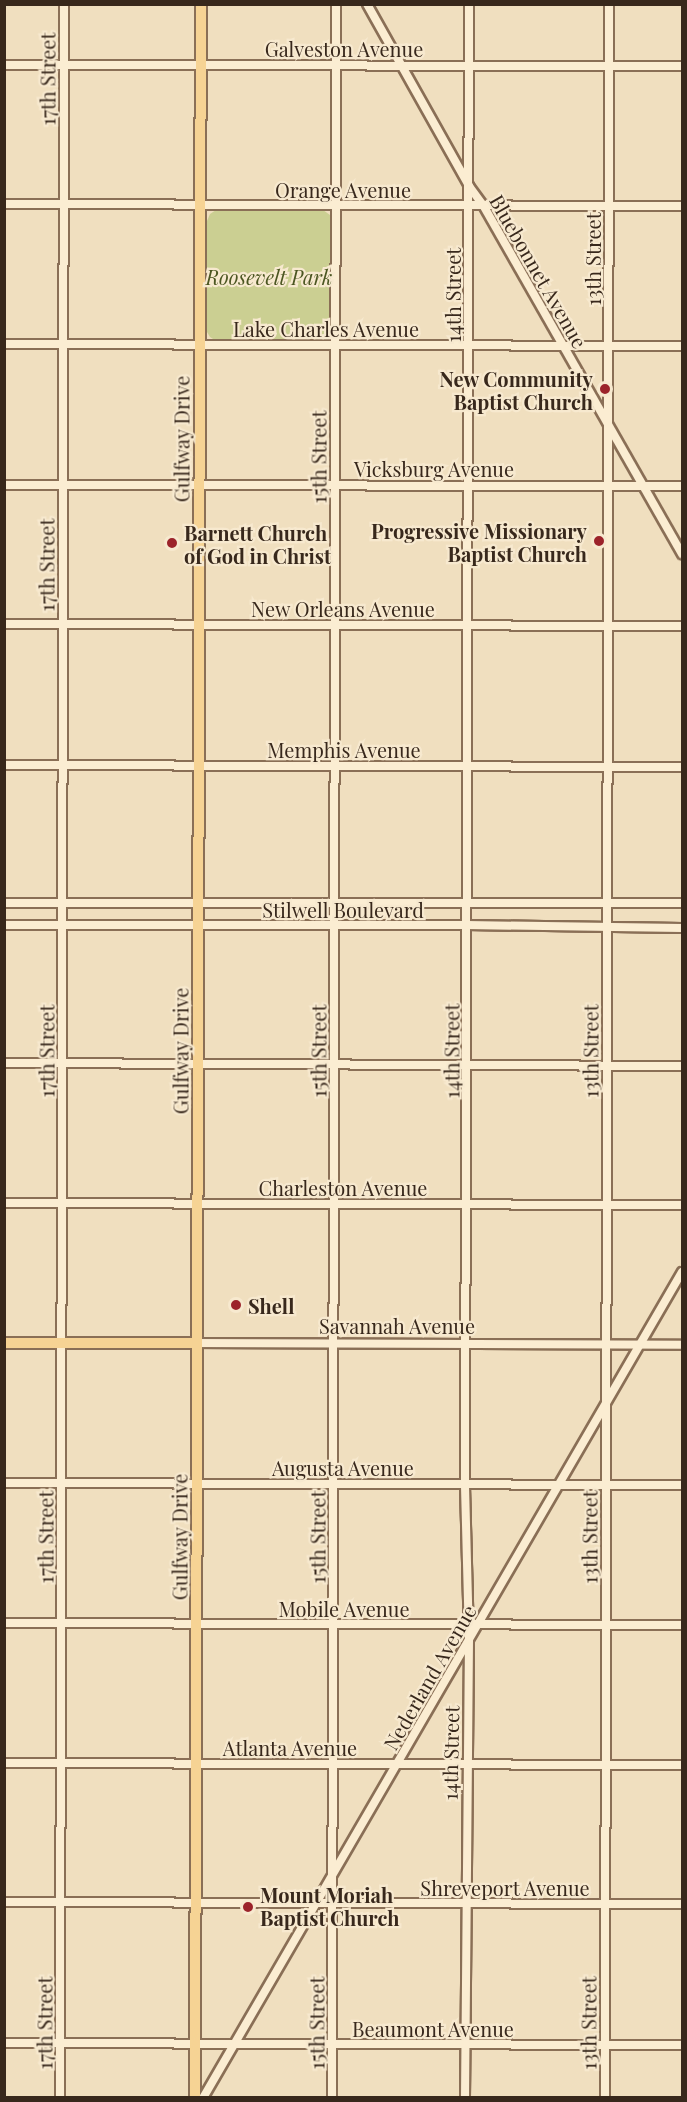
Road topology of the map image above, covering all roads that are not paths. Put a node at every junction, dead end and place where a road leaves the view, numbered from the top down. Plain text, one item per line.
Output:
1 (64, 4) edge
2 (201, 4) edge
3 (336, 4) edge
4 (367, 4) edge
5 (469, 4) edge
6 (609, 4) edge
7 (469, 64) junction
8 (4, 65) edge
9 (63, 65) junction
10 (200, 65) junction
11 (335, 65) junction
12 (402, 65) junction
13 (608, 66) junction
14 (682, 66) edge
15 (469, 186) junction
16 (4, 204) edge
17 (469, 204) junction
18 (63, 205) junction
19 (200, 205) junction
20 (335, 205) junction
21 (483, 205) junction
22 (608, 206) junction
23 (682, 206) edge
24 (4, 344) edge
25 (63, 344) junction
26 (200, 344) junction
27 (468, 344) junction
28 (335, 345) junction
29 (563, 345) junction
30 (608, 346) junction
31 (682, 346) edge
32 (608, 423) junction
33 (199, 484) junction
34 (335, 484) junction
35 (468, 484) junction
36 (4, 485) edge
37 (63, 485) junction
38 (607, 486) junction
39 (644, 486) junction
40 (682, 486) edge
41 (682, 554) edge
42 (4, 624) edge
43 (62, 624) junction
44 (199, 624) junction
45 (467, 624) junction
46 (334, 625) junction
47 (607, 626) junction
48 (682, 626) edge
49 (4, 765) edge
50 (62, 765) junction
51 (199, 765) junction
52 (334, 766) junction
53 (467, 766) junction
54 (607, 766) junction
55 (682, 767) edge
56 (467, 902) junction
57 (4, 903) edge
58 (62, 903) junction
59 (198, 903) junction
60 (334, 903) junction
61 (606, 903) junction
62 (682, 903) edge
63 (467, 925) junction
64 (4, 926) edge
65 (62, 926) junction
66 (198, 926) junction
67 (334, 926) junction
68 (606, 927) junction
69 (682, 928) edge
70 (4, 1063) edge
71 (63, 1063) junction
72 (467, 1063) junction
73 (198, 1064) junction
74 (334, 1064) junction
75 (607, 1066) junction
76 (682, 1066) edge
77 (4, 1203) edge
78 (62, 1203) junction
79 (198, 1203) junction
80 (467, 1203) junction
81 (334, 1204) junction
82 (606, 1205) junction
83 (682, 1205) edge
84 (682, 1272) edge
85 (4, 1343) edge
86 (62, 1343) junction
87 (466, 1343) junction
88 (197, 1344) junction
89 (333, 1344) junction
90 (606, 1344) junction
91 (641, 1345) junction
92 (682, 1345) edge
93 (605, 1405) junction
94 (4, 1483) edge
95 (61, 1483) junction
96 (197, 1484) junction
97 (333, 1484) junction
98 (465, 1484) junction
99 (606, 1485) junction
100 (682, 1485) edge
101 (559, 1486) junction
102 (4, 1623) edge
103 (61, 1623) junction
104 (196, 1623) junction
105 (333, 1624) junction
106 (468, 1624) junction
107 (479, 1624) junction
108 (606, 1624) junction
109 (682, 1625) edge
110 (469, 1639) junction
111 (4, 1763) edge
112 (61, 1763) junction
113 (196, 1764) junction
114 (333, 1764) junction
115 (397, 1764) junction
116 (466, 1764) junction
117 (605, 1766) junction
118 (682, 1766) edge
119 (332, 1877) junction
120 (4, 1902) edge
121 (61, 1902) junction
122 (196, 1903) junction
123 (317, 1903) junction
124 (466, 1903) junction
125 (333, 1904) junction
126 (604, 1904) junction
127 (682, 1904) edge
128 (237, 2042) junction
129 (4, 2043) edge
130 (60, 2043) junction
131 (196, 2043) junction
132 (465, 2043) junction
133 (332, 2044) junction
134 (605, 2045) junction
135 (682, 2045) edge
136 (60, 2097) edge
137 (195, 2097) edge
138 (203, 2097) edge
139 (332, 2097) edge
140 (465, 2097) edge
141 (605, 2097) edge

1 - 9 street, 17th Street
2 - 10 main road, Gulfway Drive
3 - 11 street, 15th Street
4 - 12 street, Bluebonnet Avenue
5 - 7 street, 14th Street
6 - 13 street, 13th Street
7 - 12 street, Galveston Avenue
7 - 13 street, Galveston Avenue
7 - 15 street, 14th Street
8 - 9 street, Galveston Avenue
9 - 10 street, Galveston Avenue
9 - 18 street, 17th Street
10 - 11 street, Galveston Avenue
10 - 19 main road, Gulfway Drive
11 - 12 street, Galveston Avenue
11 - 20 street, 15th Street
12 - 15 street, Bluebonnet Avenue
13 - 14 street, Galveston Avenue
13 - 22 street, 13th Street
15 - 17 street, 14th Street
15 - 21 street, Bluebonnet Avenue
16 - 18 street, Orange Avenue
17 - 20 street, Orange Avenue
17 - 21 street, Orange Avenue
17 - 27 street, 14th Street
18 - 19 street, Orange Avenue
18 - 25 street, 17th Street
19 - 20 street, Orange Avenue
19 - 26 main road, Gulfway Drive
20 - 28 street, 15th Street
21 - 22 street, Orange Avenue
21 - 29 street, Bluebonnet Avenue
22 - 23 street, Orange Avenue
22 - 30 street, 13th Street
24 - 25 street, Lake Charles Avenue
25 - 26 street, Lake Charles Avenue
25 - 37 street, 17th Street
26 - 28 street, Lake Charles Avenue
26 - 33 main road, Gulfway Drive
27 - 28 street, Lake Charles Avenue
27 - 29 street, Lake Charles Avenue
27 - 35 street, 14th Street
28 - 34 street, 15th Street
29 - 30 street, Lake Charles Avenue
29 - 32 street, Bluebonnet Avenue
30 - 31 street, Lake Charles Avenue
30 - 32 street, 13th Street
32 - 38 street, 13th Street
32 - 39 street, Bluebonnet Avenue
33 - 34 street, Vicksburg Avenue
33 - 37 street, Vicksburg Avenue
33 - 44 main road, Gulfway Drive
34 - 35 street, Vicksburg Avenue
34 - 46 street, 15th Street
35 - 38 street, Vicksburg Avenue
35 - 45 street, 14th Street
36 - 37 street, Vicksburg Avenue
37 - 43 street, 17th Street
38 - 39 street, Vicksburg Avenue
38 - 47 street, 13th Street
39 - 40 street, Vicksburg Avenue
39 - 41 street, Bluebonnet Avenue
42 - 43 street, New Orleans Avenue
43 - 44 street, New Orleans Avenue
43 - 50 street, 17th Street
44 - 46 street, New Orleans Avenue
44 - 51 main road, Gulfway Drive
45 - 46 street, New Orleans Avenue
45 - 47 street, New Orleans Avenue
45 - 53 street, 14th Street
46 - 52 street, 15th Street
47 - 48 street, New Orleans Avenue
47 - 54 street, 13th Street
49 - 50 street, Memphis Avenue
50 - 51 street, Memphis Avenue
50 - 58 street, 17th Street
51 - 52 street, Memphis Avenue
51 - 59 main road, Gulfway Drive
52 - 53 street, Memphis Avenue
52 - 60 street, 15th Street
53 - 54 street, Memphis Avenue
53 - 56 street, 14th Street
54 - 55 street, Memphis Avenue
54 - 61 street, 13th Street
56 - 60 street, Stilwell Boulevard
56 - 61 street, Stilwell Boulevard
56 - 63 street, 14th Street
57 - 58 street, Stilwell Boulevard
58 - 59 street, Stilwell Boulevard
58 - 65 street, 17th Street
59 - 60 street, Stilwell Boulevard
59 - 66 main road, Gulfway Drive
60 - 67 street, 15th Street
61 - 62 street, Stilwell Boulevard
61 - 68 street, 13th Street
63 - 67 street, Stilwell Boulevard
63 - 68 street, Stilwell Boulevard
63 - 72 street, 14th Street
64 - 65 street, Stilwell Boulevard
65 - 66 street, Stilwell Boulevard
65 - 71 street, 17th Street
66 - 67 street, Stilwell Boulevard
66 - 73 main road, Gulfway Drive
67 - 74 street, 15th Street
68 - 69 street, Stilwell Boulevard
68 - 75 street, 13th Street
70 - 71 street
71 - 73 street
71 - 78 street, 17th Street
72 - 74 street
72 - 75 street
72 - 80 street, 14th Street
73 - 74 street
73 - 79 main road, Gulfway Drive
74 - 81 street, 15th Street
75 - 76 street
75 - 82 street, 13th Street
77 - 78 street, Charleston Avenue
78 - 79 street, Charleston Avenue
78 - 86 street, 17th Street
79 - 81 street, Charleston Avenue
79 - 88 main road, Gulfway Drive
80 - 81 street, Charleston Avenue
80 - 82 street, Charleston Avenue
80 - 87 street, 14th Street
81 - 89 street, 15th Street
82 - 83 street, Charleston Avenue
82 - 90 street, 13th Street
84 - 91 street, Nederland Avenue
85 - 86 main road, Savannah Avenue
86 - 88 main road, Savannah Avenue
86 - 95 street, 17th Street
87 - 89 street, Savannah Avenue
87 - 90 street, Savannah Avenue
87 - 98 street, 14th Street
88 - 89 street, Savannah Avenue
88 - 96 main road, Gulfway Drive
89 - 97 street, 15th Street
90 - 91 street, Savannah Avenue
90 - 93 street, 13th Street
91 - 92 street, Savannah Avenue
91 - 93 street, Nederland Avenue
93 - 99 street, 13th Street
93 - 101 street, Nederland Avenue
94 - 95 street, Augusta Avenue
95 - 96 street, Augusta Avenue
95 - 103 street, 17th Street
96 - 97 street, Augusta Avenue
96 - 104 main road, Gulfway Drive
97 - 98 street, Augusta Avenue
97 - 105 street, 15th Street
98 - 101 street, Augusta Avenue
98 - 106 street, 14th Street
99 - 100 street, Augusta Avenue
99 - 101 street, Augusta Avenue
99 - 108 street, 13th Street
101 - 107 street, Nederland Avenue
102 - 103 street, Mobile Avenue
103 - 104 street, Mobile Avenue
103 - 112 street, 17th Street
104 - 105 street, Mobile Avenue
104 - 113 main road, Gulfway Drive
105 - 106 street, Mobile Avenue
105 - 114 street, 15th Street
106 - 107 street, Mobile Avenue
106 - 110 street, 14th Street
107 - 108 street, Mobile Avenue
107 - 110 street, Nederland Avenue
108 - 109 street, Mobile Avenue
108 - 117 street, 13th Street
110 - 115 street, Nederland Avenue
110 - 116 street, 14th Street
111 - 112 street, Atlanta Avenue
112 - 113 street, Atlanta Avenue
112 - 121 street, 17th Street
113 - 114 street, Atlanta Avenue
113 - 122 main road, Gulfway Drive
114 - 115 street, Atlanta Avenue
114 - 119 street, 15th Street
115 - 116 street, Atlanta Avenue
115 - 119 street, Nederland Avenue
116 - 117 street, Atlanta Avenue
116 - 124 street, 14th Street
117 - 118 street, Atlanta Avenue
117 - 126 street, 13th Street
119 - 123 street, Nederland Avenue
119 - 125 street, 15th Street
120 - 121 street, Shreveport Avenue
121 - 122 street, Shreveport Avenue
121 - 130 street, 17th Street
122 - 123 street, Shreveport Avenue
122 - 131 main road, Gulfway Drive
123 - 125 street, Shreveport Avenue
123 - 128 street, Nederland Avenue
124 - 125 street, Shreveport Avenue
124 - 126 street, Shreveport Avenue
124 - 132 street, 14th Street
125 - 133 street, 15th Street
126 - 127 street, Shreveport Avenue
126 - 134 street, 13th Street
128 - 131 street, Beaumont Avenue
128 - 133 street, Beaumont Avenue
128 - 138 street, Nederland Avenue
129 - 130 street, Beaumont Avenue
130 - 131 street, Beaumont Avenue
130 - 136 street, 17th Street
131 - 137 main road, Gulfway Drive
132 - 133 street, Beaumont Avenue
132 - 134 street, Beaumont Avenue
132 - 140 street, 14th Street
133 - 139 street, 15th Street
134 - 135 street, Beaumont Avenue
134 - 141 street, 13th Street

